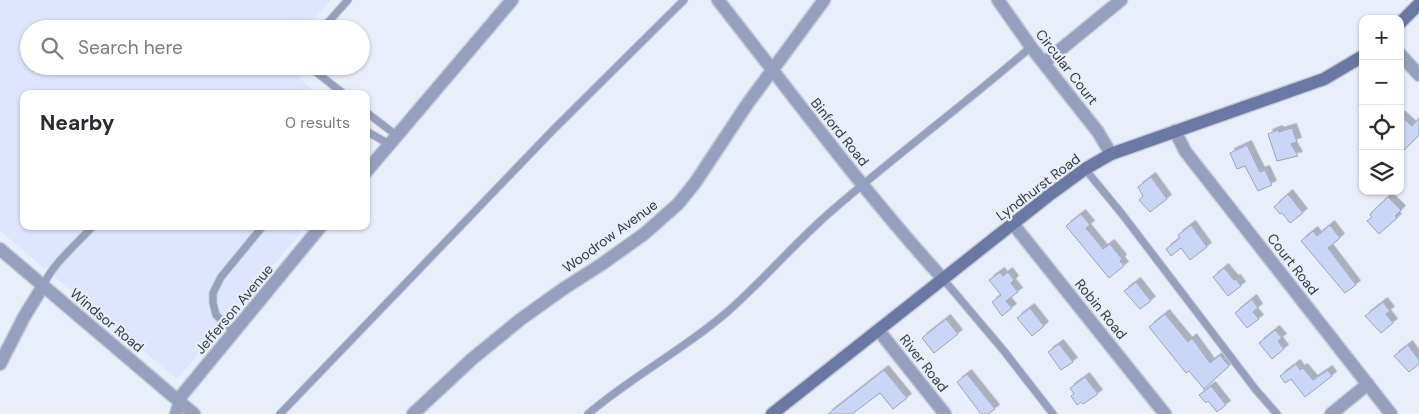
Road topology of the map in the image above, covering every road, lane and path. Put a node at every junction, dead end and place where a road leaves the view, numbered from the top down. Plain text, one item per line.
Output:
1 (348, 0) edge
2 (512, 0) edge
3 (684, 0) edge
4 (718, 0) edge
5 (824, 0) edge
6 (998, 0) edge
7 (1121, 0) edge
8 (1416, 7) edge
9 (1404, 19) edge
10 (330, 20) edge
11 (1031, 47) junction
12 (1404, 58) edge
13 (1359, 59) edge
14 (1044, 63) junction
15 (772, 69) junction
16 (320, 75) edge
17 (1419, 75) edge
18 (339, 90) edge
19 (370, 116) edge
20 (1175, 131) junction
21 (370, 132) edge
22 (392, 140) junction
23 (1111, 154) junction
24 (370, 167) edge
25 (1085, 169) junction
26 (864, 185) junction
27 (1013, 224) junction
28 (89, 230) edge
29 (261, 230) edge
30 (318, 230) edge
31 (0, 249) edge
32 (944, 280) junction
33 (43, 286) junction
34 (880, 330) junction
35 (234, 332) junction
36 (0, 364) edge
37 (1368, 384) junction
38 (179, 401) junction
39 (176, 414) edge
40 (194, 414) edge
41 (280, 414) edge
42 (413, 414) edge
43 (588, 414) edge
44 (772, 414) edge
45 (944, 414) edge
46 (1053, 414) edge
47 (1166, 414) edge
48 (1277, 414) edge
49 (1331, 414) edge
50 (1391, 414) edge

1 - 10 lane
2 - 22 street
3 - 41 lane
4 - 15 street, Binford Road
5 - 15 street, Woodrow Avenue
6 - 11 street, Circular Court
7 - 14 street
8 - 9 main road
11 - 14 street, Circular Court
11 - 26 lane
12 - 17 street
13 - 20 main road, Lyndhurst Road
14 - 23 street, Circular Court
15 - 26 street, Binford Road
15 - 42 street, Woodrow Avenue
16 - 18 lane
19 - 22 lane
20 - 23 main road, Lyndhurst Road
20 - 37 street, Court Road
21 - 22 lane
22 - 24 street
23 - 25 main road, Lyndhurst Road
25 - 27 main road, Lyndhurst Road
25 - 48 lane
26 - 32 street, Binford Road
26 - 43 lane
27 - 32 main road, Lyndhurst Road
27 - 47 street, Robin Road
28 - 33 lane
29 - 35 lane
30 - 35 street, Jefferson Avenue
31 - 33 street, Windsor Road
32 - 34 main road, Lyndhurst Road
32 - 46 lane
33 - 36 street
33 - 38 street, Windsor Road
34 - 44 main road, Lyndhurst Road
34 - 45 street, River Road
35 - 38 street, Jefferson Avenue
37 - 49 street
37 - 50 street, Court Road
38 - 39 street, Jefferson Avenue
38 - 40 street, Windsor Road

